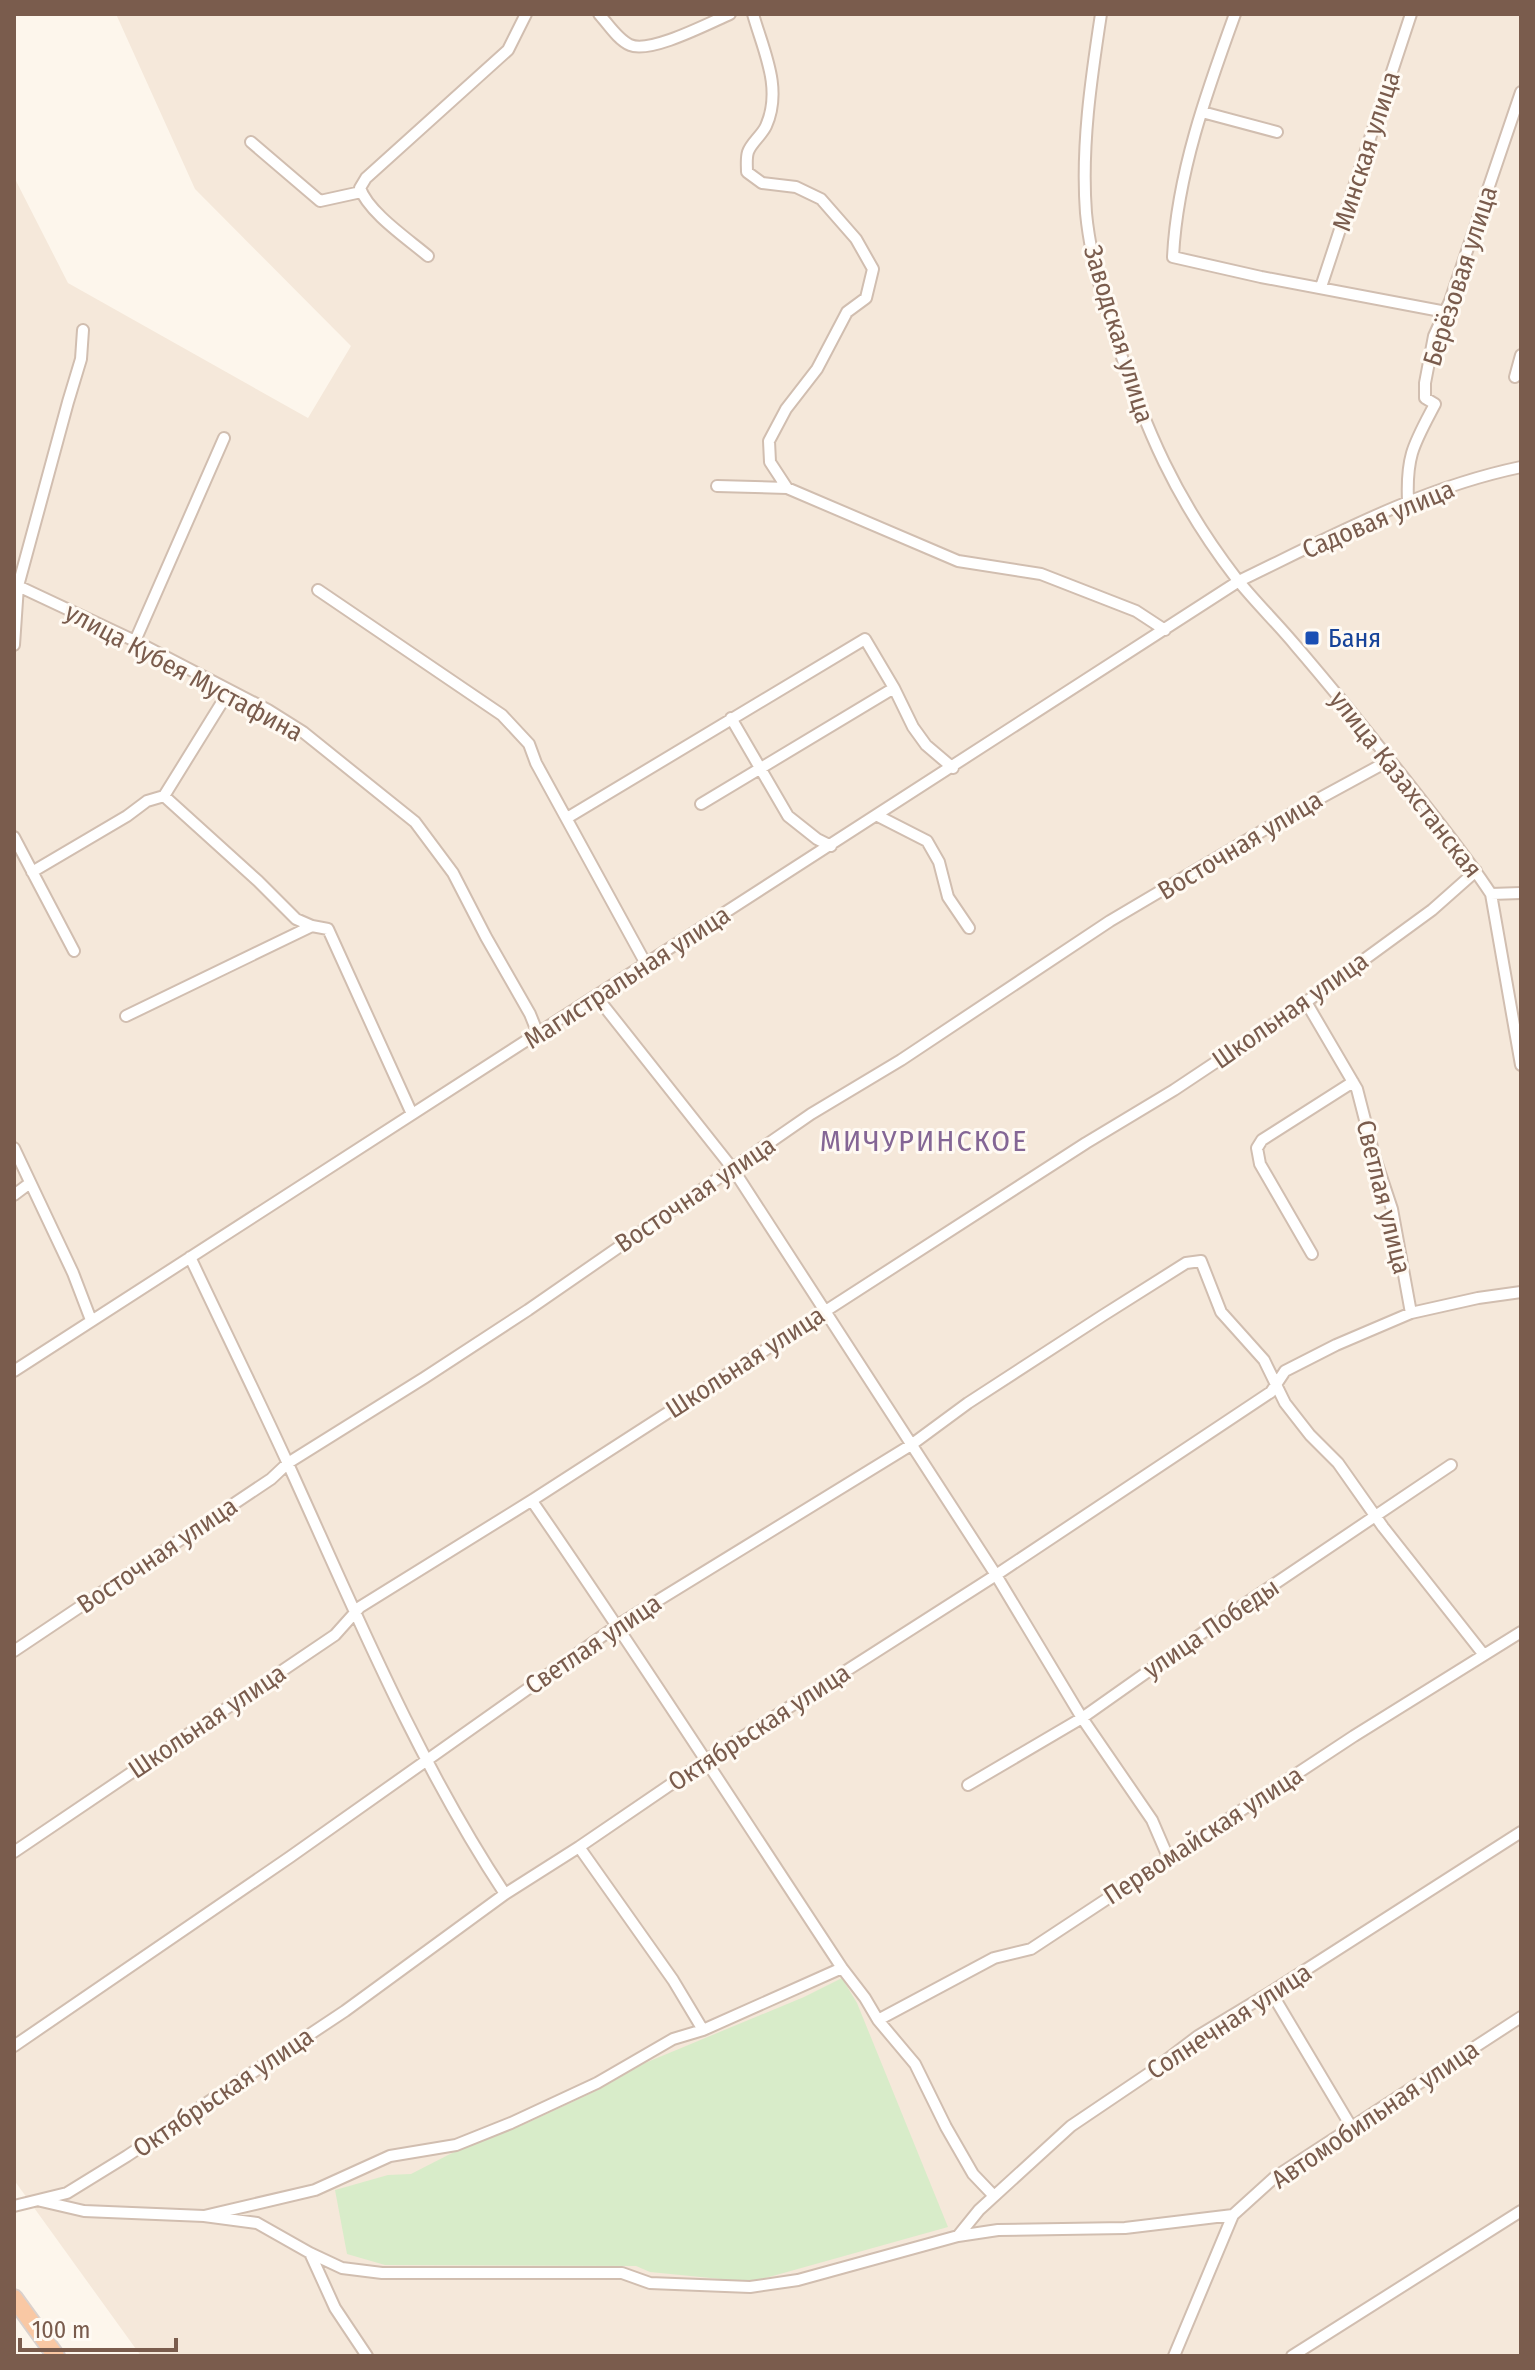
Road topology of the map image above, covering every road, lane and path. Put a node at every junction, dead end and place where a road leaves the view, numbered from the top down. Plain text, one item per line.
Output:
1 (526, 14) edge
2 (599, 14) edge
3 (730, 14) edge
4 (753, 14) edge
5 (1101, 14) edge
6 (1235, 14) edge
7 (1411, 14) edge
8 (1521, 92) edge
9 (1202, 112) junction
10 (1277, 132) dead end
11 (251, 142) dead end
12 (361, 192) junction
13 (428, 256) dead end
14 (1321, 287) junction
15 (1446, 312) junction
16 (83, 330) dead end
17 (1521, 355) edge
18 (1515, 377) dead end
19 (224, 438) dead end
20 (1521, 467) edge
21 (717, 486) dead end
22 (787, 488) junction
23 (1408, 501) junction
24 (1239, 581) junction
25 (18, 586) junction
26 (318, 590) dead end
27 (1165, 630) junction
28 (135, 641) junction
29 (14, 645) edge
30 (894, 688) junction
31 (229, 691) junction
32 (731, 718) junction
33 (1390, 760) junction
34 (760, 768) junction
35 (953, 768) junction
36 (164, 796) junction
37 (701, 804) dead end
38 (878, 816) junction
39 (567, 818) junction
40 (14, 837) edge
41 (831, 846) junction
42 (1476, 871) junction
43 (32, 872) junction
44 (1521, 893) edge
45 (1491, 894) junction
46 (312, 926) junction
47 (969, 928) dead end
48 (74, 951) dead end
49 (646, 964) junction
50 (596, 996) junction
51 (1306, 1002) junction
52 (126, 1016) dead end
53 (538, 1034) junction
54 (1521, 1065) edge
55 (1353, 1082) junction
56 (412, 1114) junction
57 (14, 1148) edge
58 (733, 1169) junction
59 (30, 1183) junction
60 (14, 1195) edge
61 (1312, 1254) dead end
62 (190, 1257) junction
63 (1521, 1292) edge
64 (826, 1309) junction
65 (1411, 1313) junction
66 (91, 1320) junction
67 (14, 1371) edge
68 (1276, 1386) junction
69 (911, 1445) junction
70 (288, 1463) junction
71 (1451, 1465) dead end
72 (532, 1501) junction
73 (1376, 1517) junction
74 (996, 1575) junction
75 (355, 1614) junction
76 (618, 1625) junction
77 (1521, 1632) edge
78 (14, 1651) edge
79 (1484, 1655) junction
80 (1082, 1718) junction
81 (428, 1759) junction
82 (705, 1761) junction
83 (968, 1785) dead end
84 (1521, 1832) edge
85 (579, 1847) junction
86 (14, 1852) edge
87 (1168, 1857) junction
88 (505, 1894) junction
89 (842, 1968) junction
90 (1271, 1992) junction
91 (1521, 2017) edge
92 (878, 2020) junction
93 (703, 2030) junction
94 (14, 2046) edge
95 (1352, 2128) junction
96 (994, 2196) junction
97 (38, 2200) junction
98 (14, 2206) edge
99 (1521, 2211) edge
100 (1233, 2215) junction
101 (204, 2216) junction
102 (958, 2236) junction
103 (310, 2253) junction
104 (14, 2298) edge
105 (56, 2356) edge
106 (367, 2356) edge
107 (1174, 2356) edge
108 (1292, 2356) edge

1 - 12 street
2 - 3 street
4 - 22 street
5 - 24 street, Заводская улица
6 - 9 street
7 - 14 street, Минская улица
8 - 15 street, Берёзовая улица
9 - 10 street
9 - 14 street
11 - 12 street
12 - 13 street
14 - 15 street
15 - 23 street, Берёзовая улица
16 - 25 street
17 - 18 street
19 - 28 street
20 - 23 street, Садовая улица
21 - 22 street
22 - 27 street
23 - 24 street, Садовая улица
24 - 27 street, Магистральная улица
24 - 33 street, улица Казахстанская
25 - 28 street, улица Кубея Мустафина
25 - 29 street
26 - 39 street
27 - 35 street, Магистральная улица
28 - 31 street, улица Кубея Мустафина
30 - 32 street
30 - 34 street
30 - 35 street
31 - 36 street
31 - 53 street, улица Кубея Мустафина
32 - 34 street
32 - 39 street
33 - 42 street, улица Казахстанская
33 - 58 street, Восточная улица
34 - 37 street
34 - 41 street
35 - 38 street, Магистральная улица
36 - 43 street
36 - 46 street
38 - 41 street, Магистральная улица
38 - 47 street
39 - 49 street
40 - 43 street
41 - 49 street, Магистральная улица
42 - 45 street, улица Казахстанская
42 - 51 street, Школьная улица
43 - 48 street
44 - 45 street
45 - 54 street, улица Казахстанская
46 - 52 street
46 - 56 street
49 - 50 street, Магистральная улица
50 - 53 street, Магистральная улица
50 - 58 street
51 - 55 street, Светлая улица
51 - 64 street, Школьная улица
53 - 56 street, Магистральная улица
55 - 61 street, Светлая улица
55 - 65 street, Светлая улица
56 - 62 street, Магистральная улица
57 - 59 street
58 - 64 street
58 - 70 street, Восточная улица
59 - 60 street
59 - 66 street
62 - 66 street, Магистральная улица
62 - 70 street
63 - 65 street, Октябрьская улица
64 - 69 street
64 - 72 street, Школьная улица
65 - 68 street, Октябрьская улица
66 - 67 street, Магистральная улица
68 - 69 street, Светлая улица
68 - 73 street
68 - 74 street, Октябрьская улица
69 - 74 street
69 - 76 street, Светлая улица
70 - 75 street
70 - 78 street, Восточная улица
71 - 73 street, улица Победы
72 - 75 street, Школьная улица
72 - 76 street
73 - 79 street
73 - 80 street, улица Победы
74 - 80 street
74 - 82 street, Октябрьская улица
75 - 81 street
75 - 86 street, Школьная улица
76 - 81 street, Светлая улица
76 - 82 street
77 - 79 street, Первомайская улица
79 - 87 street, Первомайская улица
80 - 83 street, улица Победы
80 - 87 street
81 - 88 street
81 - 94 street, Светлая улица
82 - 85 street, Октябрьская улица
82 - 89 street
84 - 90 street, Солнечная улица
85 - 88 street, Октябрьская улица
85 - 93 street
87 - 92 street, Первомайская улица
88 - 97 street, Октябрьская улица
89 - 92 street
89 - 93 street
90 - 95 street
90 - 96 street, Солнечная улица
91 - 95 street, Автомобильная улица
92 - 96 street
93 - 101 street
95 - 100 street, Автомобильная улица
96 - 102 street, Солнечная улица
97 - 98 street, Октябрьская улица
97 - 101 street
99 - 108 street
100 - 102 street
100 - 107 street
101 - 103 street
102 - 103 street
103 - 106 street
104 - 105 highway

